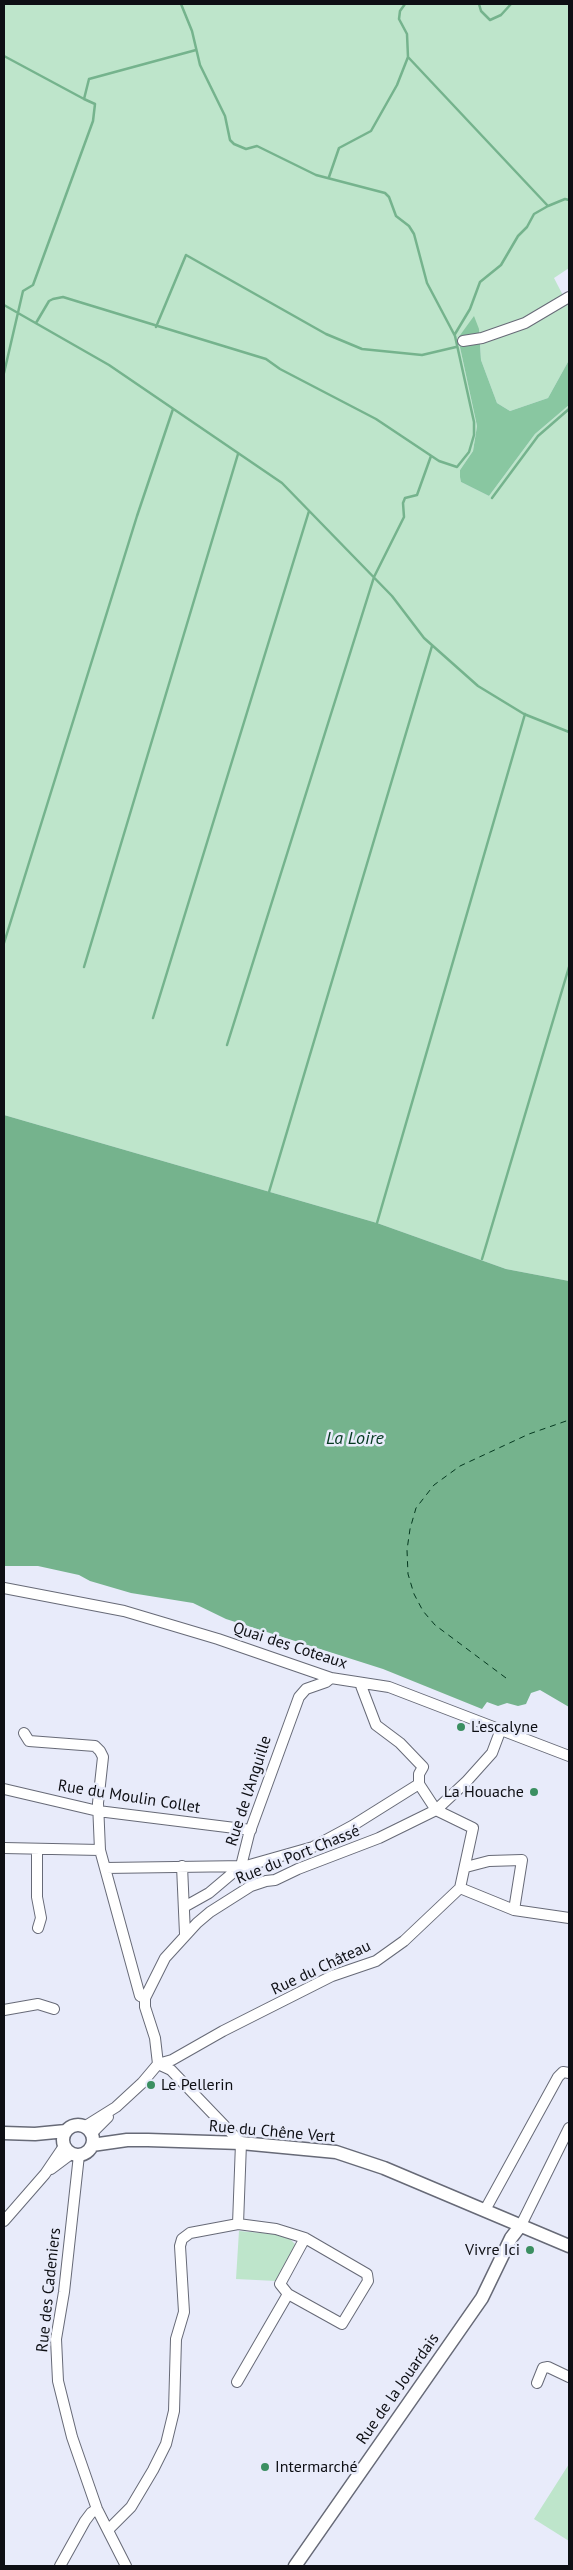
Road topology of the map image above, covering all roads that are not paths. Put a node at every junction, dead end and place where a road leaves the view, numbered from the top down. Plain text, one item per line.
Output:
1 (569, 297) edge
2 (463, 341) dead end
3 (4, 1588) edge
4 (331, 1678) junction
5 (360, 1683) junction
6 (501, 1729) junction
7 (24, 1733) dead end
8 (565, 1754) edge
9 (419, 1779) junction
10 (4, 1788) edge
11 (436, 1810) junction
12 (98, 1811) junction
13 (251, 1830) junction
14 (4, 1848) edge
15 (38, 1850) junction
16 (100, 1850) junction
17 (182, 1866) junction
18 (240, 1866) junction
19 (466, 1867) junction
20 (105, 1868) junction
21 (460, 1888) junction
22 (184, 1907) junction
23 (514, 1910) junction
24 (569, 1918) edge
25 (38, 1928) dead end
26 (185, 1934) junction
27 (145, 1998) junction
28 (54, 2009) dead end
29 (4, 2010) edge
30 (158, 2064) junction
31 (569, 2073) edge
32 (569, 2128) edge
33 (4, 2133) edge
34 (90, 2135) junction
35 (241, 2143) junction
36 (68, 2146) junction
37 (486, 2210) junction
38 (4, 2221) edge
39 (238, 2224) junction
40 (521, 2225) junction
41 (305, 2238) junction
42 (569, 2246) edge
43 (288, 2294) junction
44 (569, 2377) edge
45 (237, 2382) dead end
46 (537, 2383) dead end
47 (98, 2508) junction
48 (108, 2530) junction
49 (60, 2566) edge
50 (126, 2566) edge
51 (295, 2566) edge

1 - 2 street
3 - 4 street, Quai des Coteaux
4 - 5 street, Quai des Coteaux
4 - 13 street, Rue de l'Anguille
5 - 6 street, Quai des Coteaux
5 - 9 street
6 - 8 street, Quai des Coteaux
6 - 11 street, Rue du Port Chassé
7 - 12 street
9 - 11 street
9 - 18 street
10 - 12 street, Rue du Moulin Collet
11 - 19 street
11 - 26 street, Rue du Port Chassé
12 - 13 street, Rue du Moulin Collet
12 - 16 street
13 - 18 street, Rue de l'Anguille
14 - 15 street
15 - 16 street
15 - 25 street
16 - 20 street
17 - 18 street
17 - 20 street
17 - 22 street
18 - 22 street, Rue de l'Anguille
19 - 21 street
19 - 23 street
20 - 27 street
21 - 23 street
21 - 30 street, Rue du Château
22 - 26 street
23 - 24 street
26 - 27 street, Rue du Port Chassé
27 - 30 street
28 - 29 street
30 - 34 street, Rue du Château
30 - 35 street
31 - 37 street
32 - 40 street
33 - 36 main road
34 - 35 main road, Rue du Chêne Vert
34 - 36 main road
34 - 36 main road
35 - 37 main road, Rue du Chêne Vert
35 - 39 street
36 - 38 street
36 - 47 street, Rue des Cadeniers
37 - 40 main road, Rue du Chêne Vert
39 - 41 street
39 - 48 street
40 - 42 main road, Rue du Chêne Vert
40 - 51 main road, Rue de la Jouardais
41 - 43 street
41 - 43 street
43 - 45 street
44 - 46 street
47 - 48 street, Rue des Cadeniers
47 - 49 street
48 - 50 street, Rue des Cadeniers

